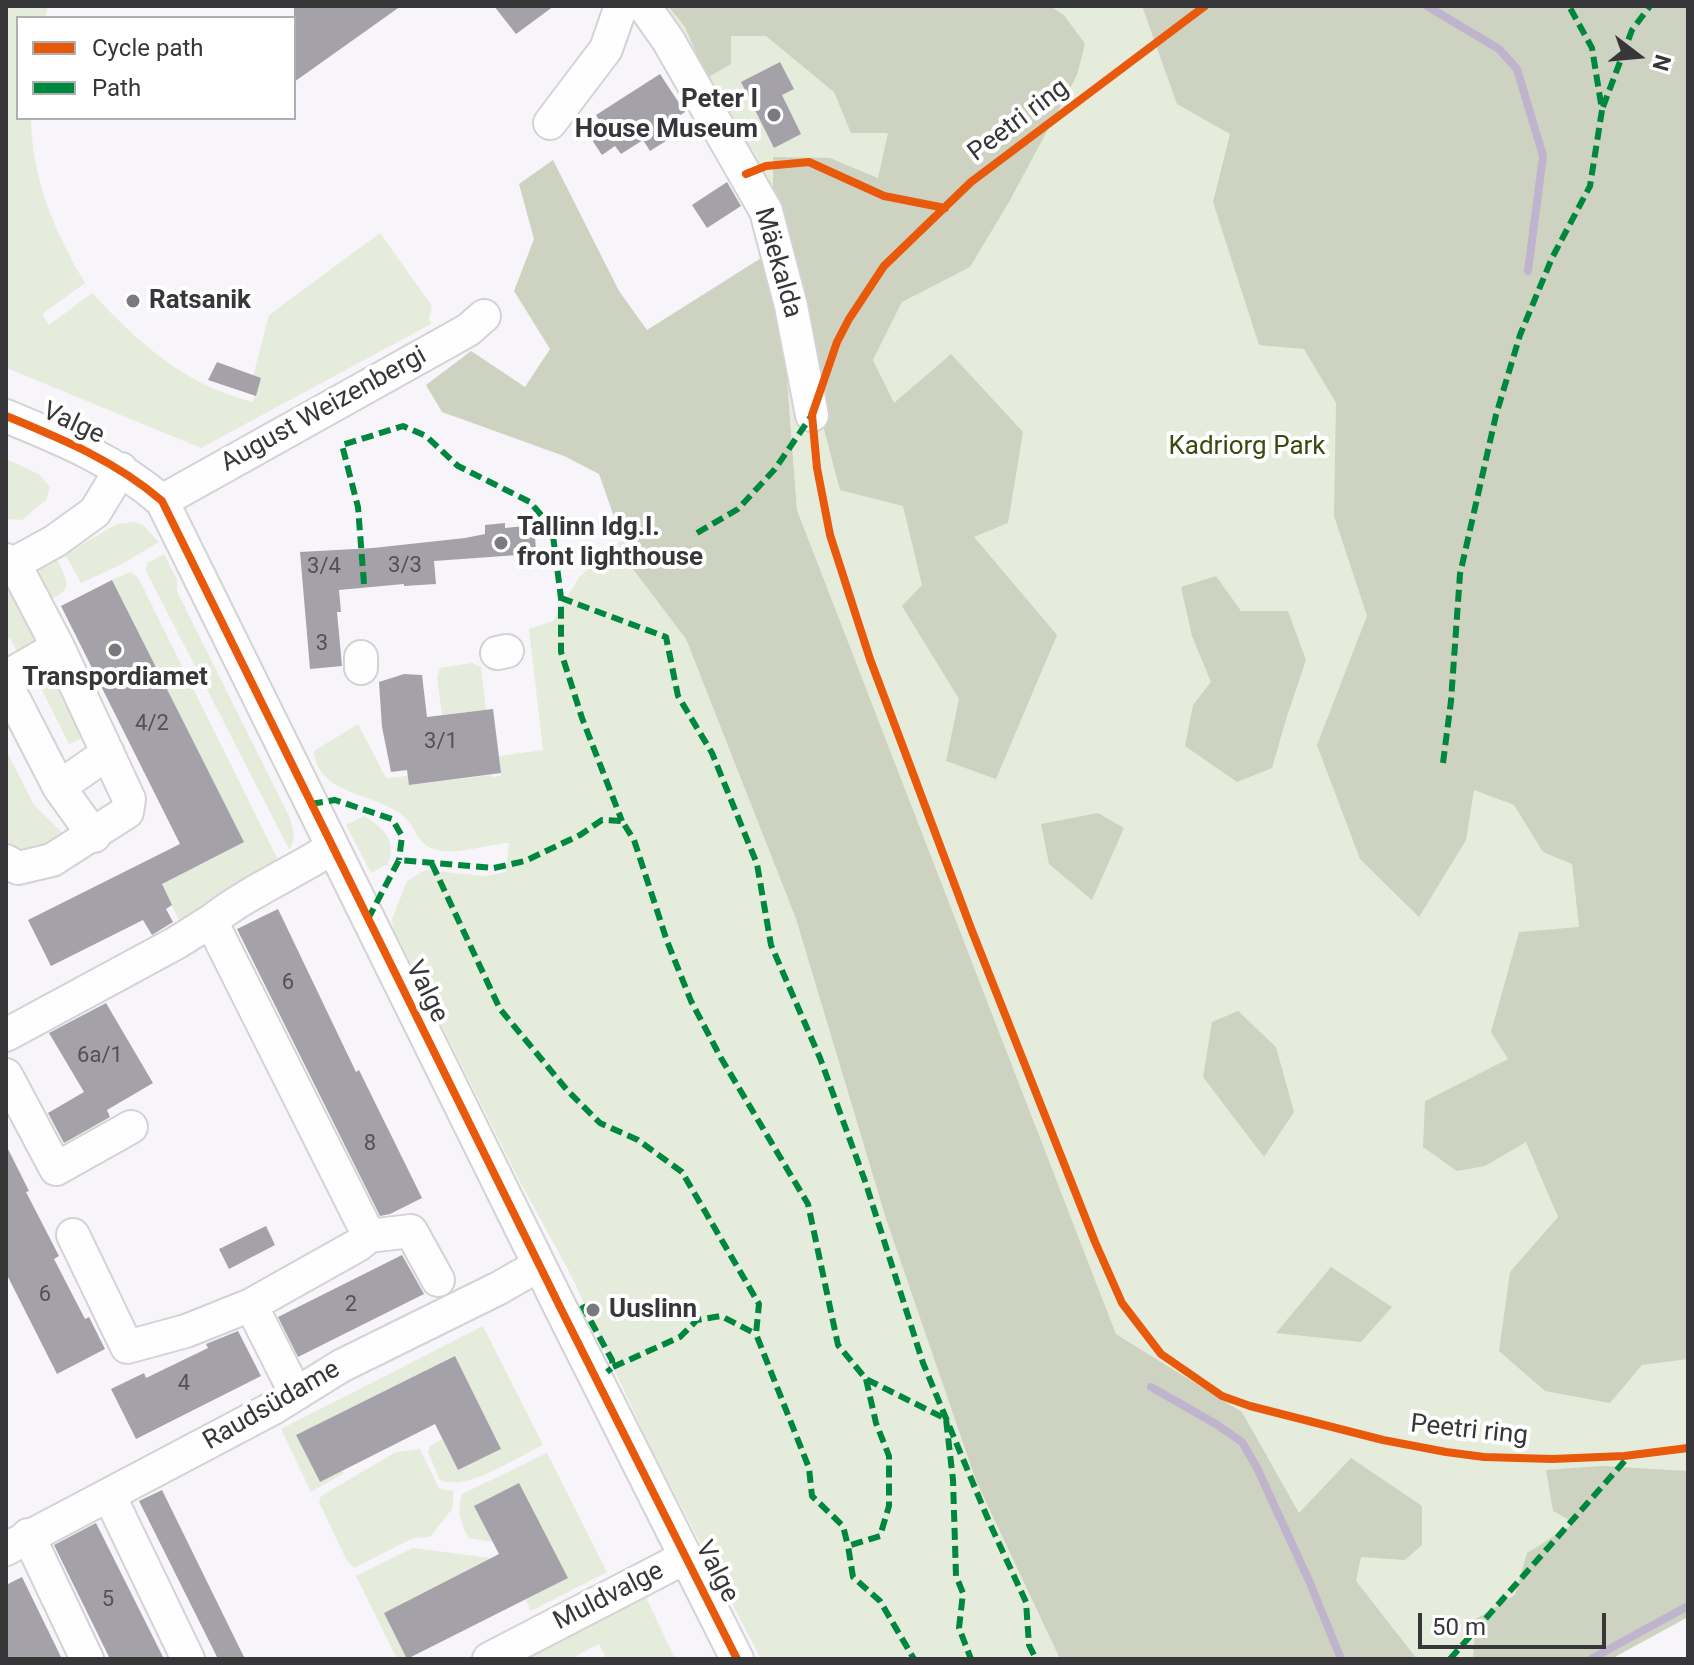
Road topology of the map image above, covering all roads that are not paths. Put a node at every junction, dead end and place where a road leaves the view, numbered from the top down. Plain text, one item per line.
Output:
1 (621, 6) edge
2 (644, 6) edge
3 (550, 123) dead end
4 (484, 316) dead end
5 (812, 415) dead end
6 (6, 416) edge
7 (121, 469) junction
8 (162, 501) junction
9 (9, 564) edge
10 (58, 647) junction
11 (6, 677) edge
12 (6, 684) edge
13 (108, 753) junction
14 (59, 787) junction
15 (94, 836) junction
16 (332, 848) junction
17 (6, 861) edge
18 (211, 921) junction
19 (6, 1035) edge
20 (6, 1075) edge
21 (131, 1127) dead end
22 (73, 1235) dead end
23 (369, 1236) junction
24 (539, 1265) junction
25 (438, 1280) dead end
26 (251, 1305) junction
27 (296, 1394) junction
28 (109, 1495) junction
29 (17, 1542) edge
30 (686, 1557) junction
31 (87, 1659) edge
32 (188, 1659) edge
33 (489, 1659) edge
34 (737, 1659) edge

1 - 3 street
2 - 5 street, Mäekalda
4 - 8 street, August Weizenbergi
6 - 7 street, Valge
7 - 8 street, Valge
7 - 9 street
8 - 16 street, Valge
9 - 10 street
10 - 11 street
10 - 13 street
12 - 14 street
13 - 14 street
13 - 15 street
14 - 15 street
15 - 17 street
16 - 18 street
16 - 24 street, Valge
18 - 19 street
18 - 23 street
20 - 21 street
22 - 26 street
23 - 25 street
23 - 26 street
24 - 27 street, Raudsüdame
24 - 30 street, Valge
26 - 27 street
27 - 28 street, Raudsüdame
28 - 29 street, Raudsüdame
28 - 32 street
29 - 31 street
30 - 33 street, Muldvalge
30 - 34 street, Valge

